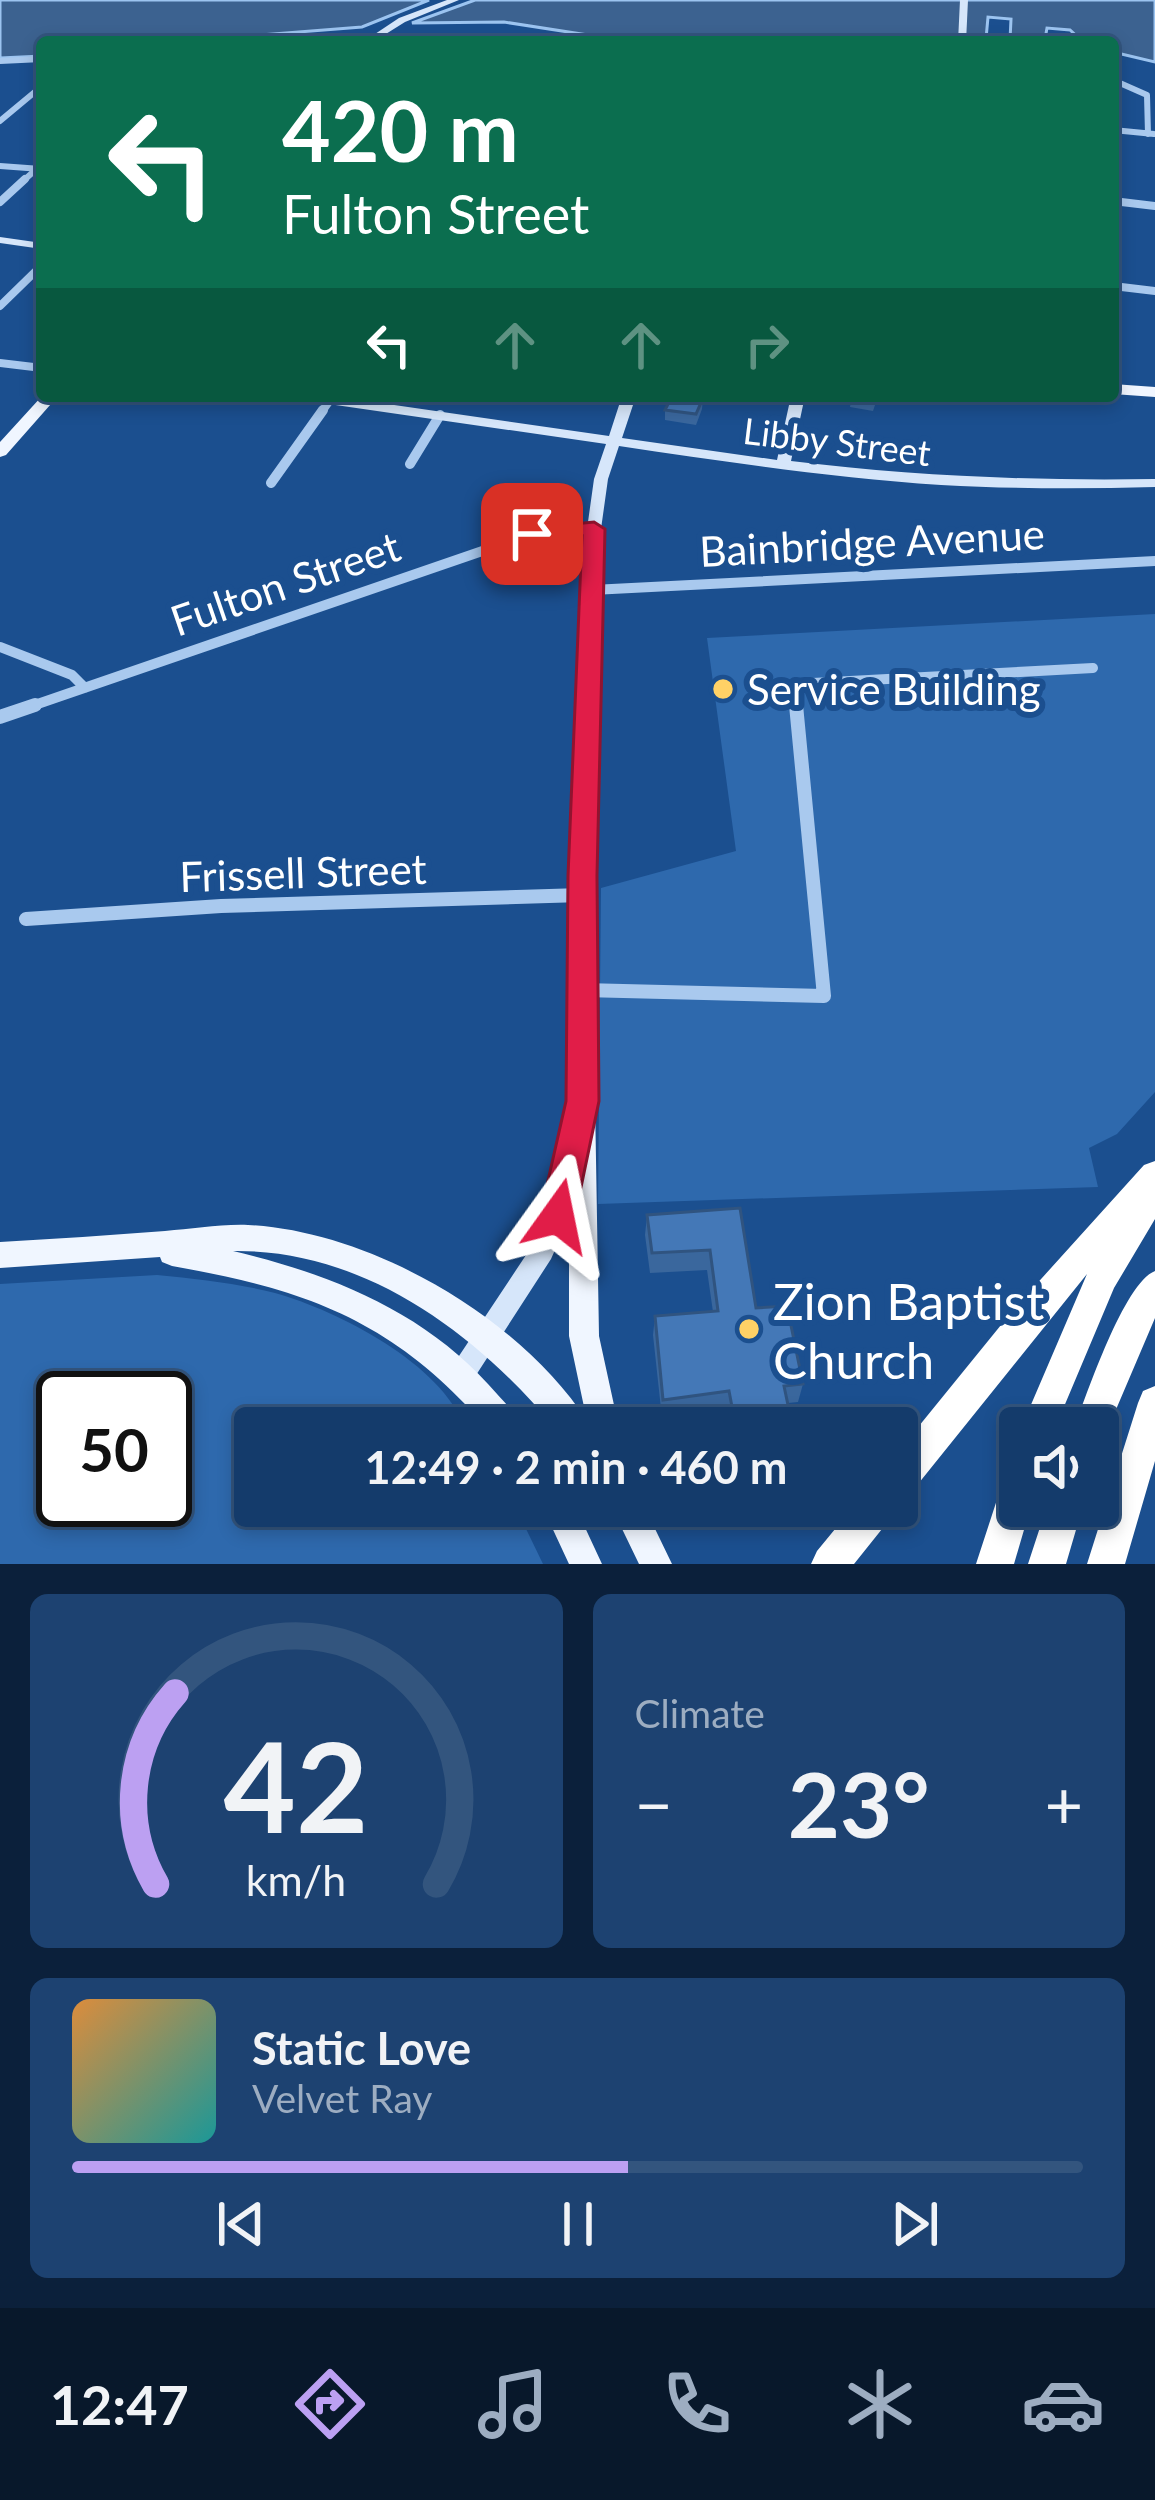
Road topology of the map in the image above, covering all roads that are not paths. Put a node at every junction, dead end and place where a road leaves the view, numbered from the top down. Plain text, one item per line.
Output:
1 (455, 0) edge
2 (964, 0) edge
3 (377, 36) edge
4 (962, 36) edge
5 (36, 58) edge
6 (0, 61) edge
7 (1119, 83) edge
8 (36, 91) edge
9 (0, 121) edge
10 (1119, 131) edge
11 (1152, 134) edge
12 (0, 166) edge
13 (36, 167) edge
14 (36, 170) edge
15 (0, 202) edge
16 (1119, 202) edge
17 (1155, 206) edge
18 (0, 238) edge
19 (36, 242) edge
20 (36, 271) edge
21 (1119, 287) edge
22 (1155, 291) edge
23 (0, 307) edge
24 (0, 363) edge
25 (36, 367) edge
26 (1119, 390) edge
27 (1155, 394) edge
28 (45, 402) edge
29 (330, 402) edge
30 (346, 402) edge
31 (627, 402) edge
32 (797, 402) edge
33 (440, 415) junction
34 (612, 442) junction
35 (0, 452) edge
36 (410, 464) dead end
37 (783, 466) junction
38 (271, 483) dead end
39 (1155, 483) edge
40 (594, 529) junction
41 (1155, 561) edge
42 (592, 590) junction
43 (0, 647) edge
44 (1094, 668) dead end
45 (85, 688) junction
46 (0, 717) edge
47 (582, 896) junction
48 (26, 919) dead end
49 (584, 990) junction
50 (582, 1101) junction
51 (1155, 1175) edge
52 (1155, 1191) edge
53 (130, 1247) junction
54 (0, 1255) edge
55 (1155, 1286) edge
56 (489, 1336) junction
57 (460, 1377) junction
58 (1155, 1403) edge
59 (488, 1407) edge
60 (558, 1407) edge
61 (599, 1407) edge
62 (1047, 1407) edge
63 (1099, 1407) edge
64 (918, 1455) edge
65 (568, 1527) edge
66 (638, 1527) edge
67 (860, 1527) edge
68 (1006, 1527) edge
69 (1058, 1527) edge
70 (586, 1564) edge
71 (656, 1564) edge
72 (830, 1564) edge
73 (995, 1564) edge
74 (1047, 1564) edge
75 (1106, 1564) edge

1 - 3 main road
2 - 4 main road
5 - 6 street
7 - 11 street
8 - 9 street
10 - 11 street
12 - 13 street
14 - 15 street
16 - 17 street
18 - 19 main road
20 - 23 street
21 - 22 street
24 - 25 street
26 - 27 main road
28 - 35 main road
29 - 38 street
30 - 33 main road, Libby Street
31 - 34 main road
32 - 37 main road
33 - 34 main road, Libby Street
33 - 36 street
34 - 37 main road, Libby Street
34 - 40 main road
37 - 39 main road, Libby Street
40 - 42 main road
40 - 45 street, Fulton Street
41 - 42 street, Bainbridge Avenue
42 - 47 main road
43 - 45 street
44 - 49 street
45 - 46 street, Fulton Street
47 - 48 street, Frissell Street
47 - 49 main road
49 - 50 main road
50 - 56 main road
50 - 61 main road
51 - 64 highway
52 - 62 highway
53 - 54 main road
53 - 56 main road
53 - 57 main road
55 - 63 highway
56 - 57 main road
56 - 60 main road
57 - 59 main road
58 - 75 highway
65 - 70 main road
66 - 71 main road
67 - 72 highway
68 - 73 highway
69 - 74 highway

